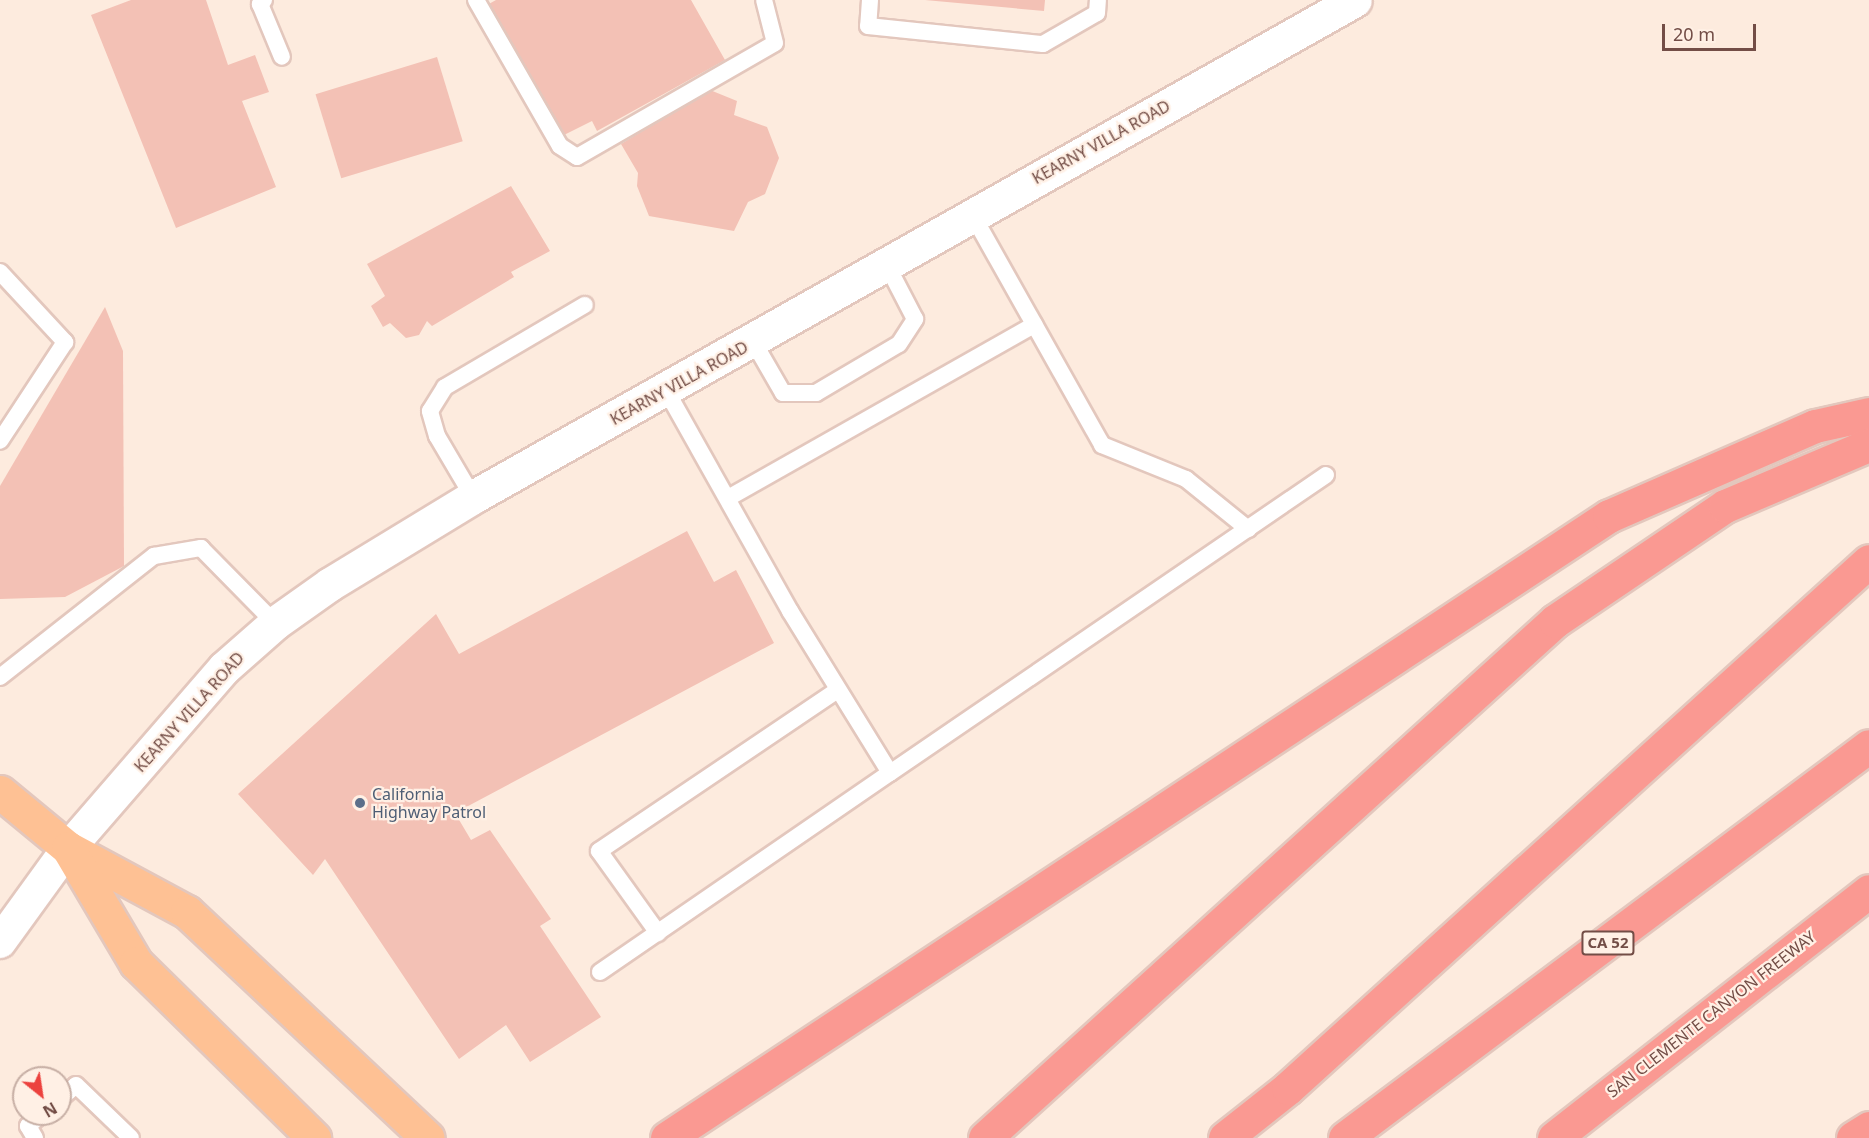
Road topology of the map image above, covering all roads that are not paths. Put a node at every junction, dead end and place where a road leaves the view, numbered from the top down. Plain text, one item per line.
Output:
1 (264, 0) edge
2 (476, 0) edge
3 (764, 0) edge
4 (870, 0) edge
5 (1098, 0) edge
6 (1355, 0) edge
7 (282, 57) dead end
8 (972, 214) junction
9 (886, 263) junction
10 (0, 273) edge
11 (585, 305) dead end
12 (1034, 325) junction
13 (753, 341) junction
14 (666, 390) junction
15 (1869, 414) edge
16 (0, 441) edge
17 (1869, 445) edge
18 (1326, 475) dead end
19 (473, 497) junction
20 (728, 498) junction
21 (1248, 529) junction
22 (1869, 561) edge
23 (275, 623) junction
24 (0, 677) edge
25 (838, 690) junction
26 (1869, 746) edge
27 (890, 773) junction
28 (0, 792) edge
29 (68, 848) junction
30 (1869, 891) edge
31 (658, 933) junction
32 (0, 942) edge
33 (600, 972) dead end
34 (72, 1088) edge
35 (1869, 1128) edge
36 (131, 1138) edge
37 (315, 1138) edge
38 (428, 1138) edge
39 (667, 1138) edge
40 (985, 1138) edge
41 (1225, 1138) edge
42 (1345, 1138) edge
43 (1554, 1138) edge
44 (1853, 1138) edge

1 - 7 lane
2 - 3 lane
4 - 5 lane
6 - 8 main road, KEARNY VILLA ROAD
8 - 9 main road, KEARNY VILLA ROAD
8 - 12 lane
9 - 13 main road, KEARNY VILLA ROAD
9 - 13 lane
10 - 16 lane
11 - 19 lane
12 - 20 lane
12 - 21 lane
13 - 14 main road, KEARNY VILLA ROAD
14 - 19 main road, KEARNY VILLA ROAD
14 - 20 lane
15 - 39 highway
17 - 40 highway
18 - 21 lane
19 - 23 main road, KEARNY VILLA ROAD
20 - 25 lane
21 - 27 lane
22 - 41 highway
23 - 24 lane
23 - 29 main road, KEARNY VILLA ROAD
25 - 27 lane
25 - 31 lane
26 - 42 highway, CA 52
27 - 31 lane
28 - 29 main road
29 - 32 street
29 - 37 main road
29 - 38 main road
30 - 43 highway, SAN CLEMENTE CANYON FREEWAY
31 - 33 lane
34 - 36 lane
35 - 44 highway

